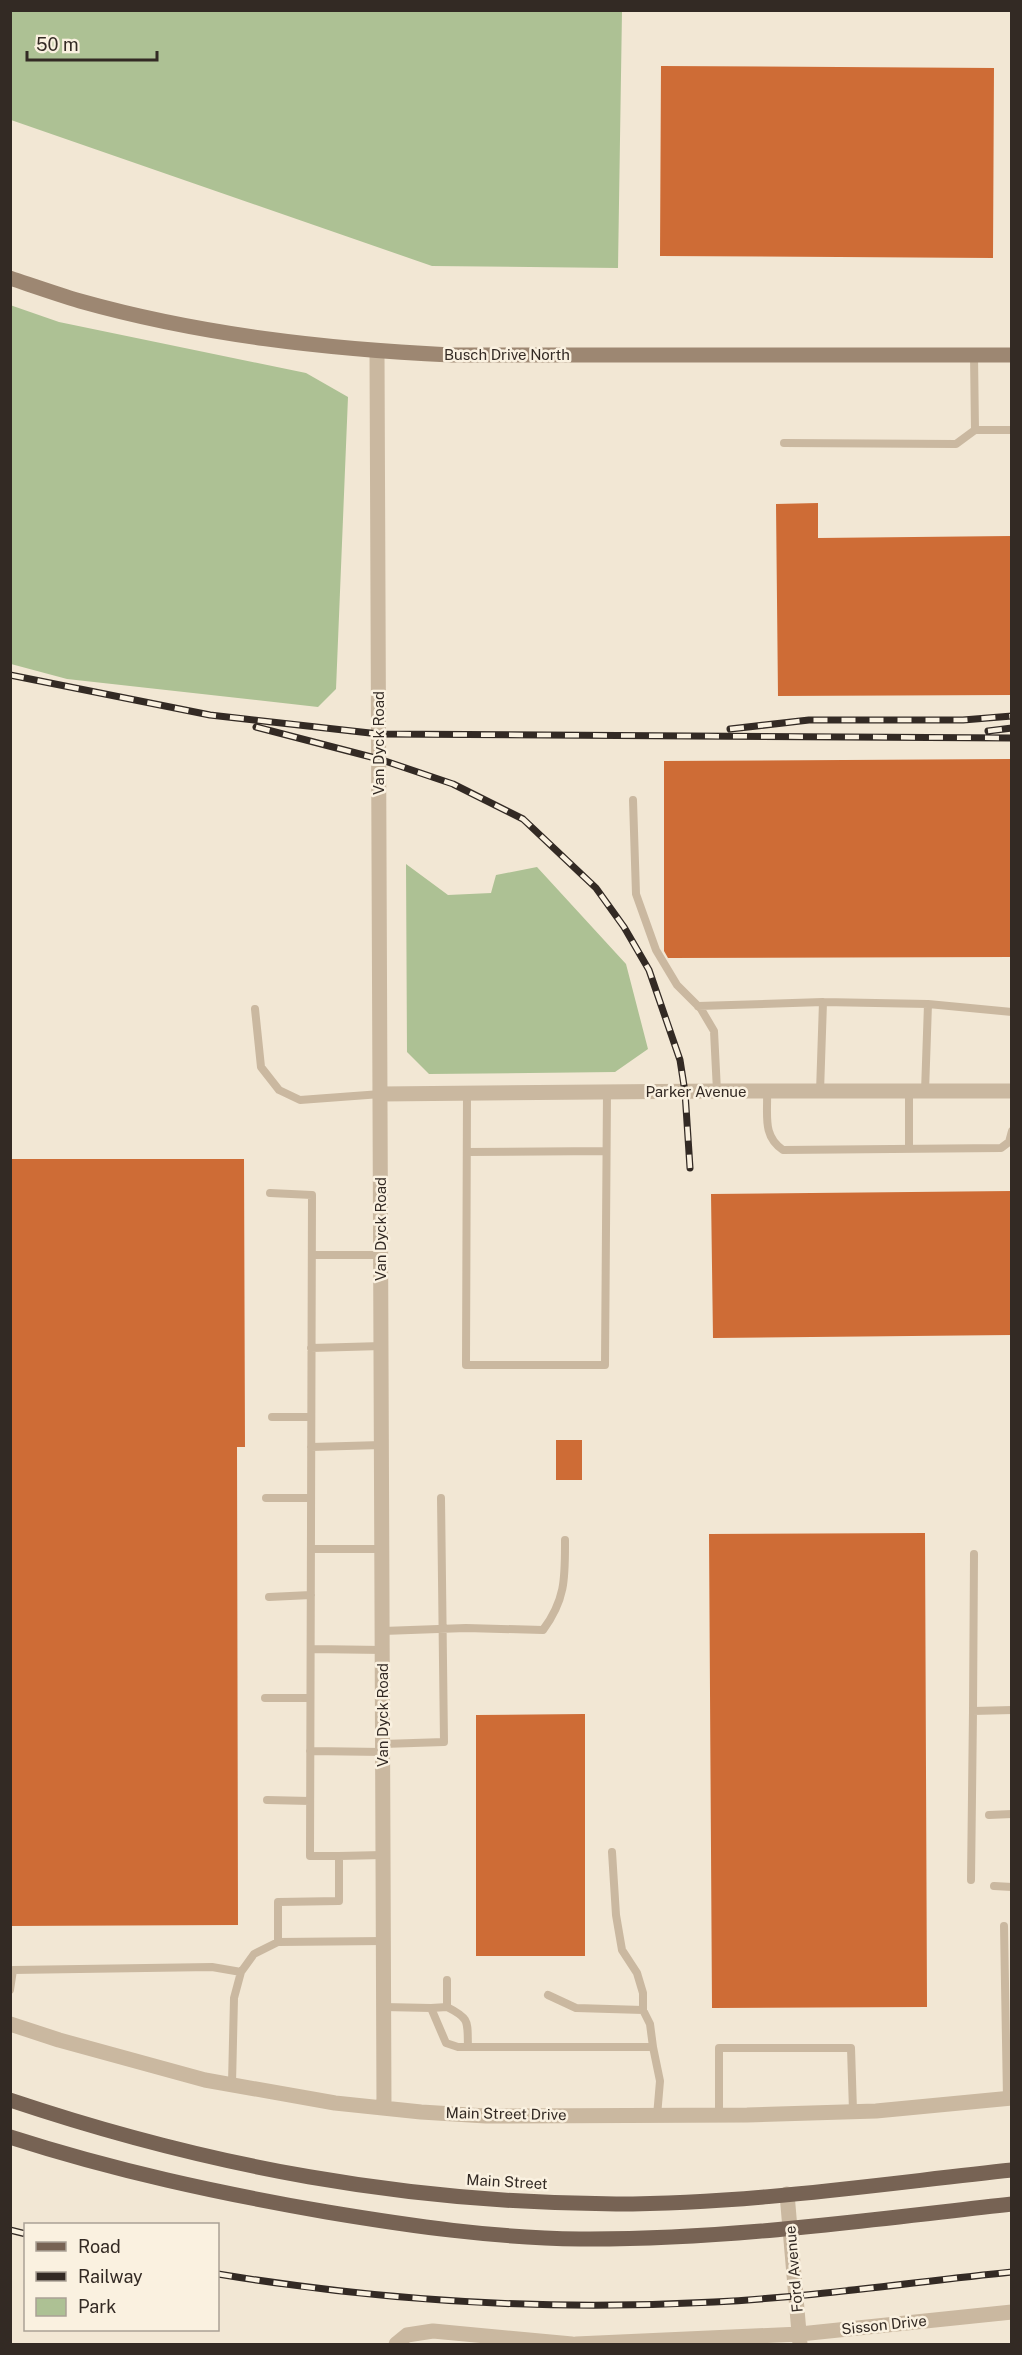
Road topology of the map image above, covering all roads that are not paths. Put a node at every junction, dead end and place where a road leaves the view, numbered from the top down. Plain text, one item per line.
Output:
1 (10, 278) edge
2 (377, 351) junction
3 (974, 355) junction
4 (1011, 355) edge
5 (975, 430) junction
6 (1011, 430) edge
7 (784, 442) dead end
8 (633, 800) dead end
9 (823, 1002) junction
10 (928, 1004) junction
11 (698, 1006) junction
12 (255, 1009) dead end
13 (1011, 1012) edge
14 (717, 1091) junction
15 (767, 1091) junction
16 (1011, 1091) edge
17 (820, 1092) junction
18 (909, 1092) junction
19 (925, 1092) junction
20 (607, 1093) junction
21 (381, 1094) junction
22 (466, 1094) junction
23 (1011, 1131) edge
24 (909, 1149) junction
25 (606, 1151) junction
26 (466, 1152) junction
27 (270, 1193) dead end
28 (312, 1255) junction
29 (381, 1255) junction
30 (382, 1346) junction
31 (311, 1348) junction
32 (272, 1417) dead end
33 (311, 1417) junction
34 (382, 1444) junction
35 (311, 1447) junction
36 (266, 1498) dead end
37 (311, 1498) junction
38 (441, 1498) dead end
39 (565, 1540) dead end
40 (311, 1549) junction
41 (382, 1549) junction
42 (974, 1554) dead end
43 (311, 1595) junction
44 (269, 1597) dead end
45 (443, 1629) junction
46 (383, 1631) junction
47 (310, 1649) junction
48 (383, 1650) junction
49 (265, 1698) dead end
50 (310, 1698) junction
51 (1011, 1710) edge
52 (973, 1711) junction
53 (383, 1748) junction
54 (310, 1751) junction
55 (267, 1800) dead end
56 (310, 1801) junction
57 (1011, 1814) edge
58 (989, 1815) dead end
59 (612, 1852) dead end
60 (383, 1855) junction
61 (339, 1856) junction
62 (971, 1880) dead end
63 (994, 1886) dead end
64 (1011, 1887) edge
65 (1004, 1926) dead end
66 (384, 1941) junction
67 (278, 1942) junction
68 (241, 1972) junction
69 (447, 1980) dead end
70 (10, 1990) edge
71 (548, 1995) dead end
72 (384, 2007) junction
73 (447, 2007) junction
74 (431, 2008) junction
75 (643, 2010) junction
76 (10, 2024) edge
77 (468, 2047) junction
78 (653, 2047) junction
79 (232, 2084) junction
80 (1009, 2098) edge
81 (10, 2100) edge
82 (384, 2108) junction
83 (853, 2111) junction
84 (719, 2115) junction
85 (657, 2116) junction
86 (10, 2137) edge
87 (1011, 2170) edge
88 (787, 2194) junction
89 (1011, 2204) edge
90 (790, 2229) junction
91 (1011, 2312) edge
92 (800, 2339) edge
93 (401, 2340) edge
94 (574, 2344) edge

1 - 2 street, Busch Drive North
2 - 3 street, Busch Drive North
2 - 21 street, Van Dyck Road
3 - 4 street, Busch Drive North
3 - 5 lane
5 - 6 lane
5 - 7 lane
8 - 11 lane
9 - 10 lane
9 - 11 lane
9 - 17 lane
10 - 13 lane
10 - 19 lane
11 - 14 lane
12 - 21 lane
14 - 15 street, Parker Avenue
14 - 20 street, Parker Avenue
15 - 17 street, Parker Avenue
15 - 24 lane
16 - 19 street, Parker Avenue
17 - 18 street, Parker Avenue
18 - 19 street, Parker Avenue
18 - 24 lane
20 - 22 street, Parker Avenue
20 - 25 lane
21 - 22 street, Parker Avenue
21 - 29 street, Van Dyck Road
22 - 26 lane
23 - 24 lane
25 - 26 lane
25 - 26 lane
27 - 28 lane
28 - 29 lane
28 - 31 lane
29 - 30 street, Van Dyck Road
30 - 31 lane
30 - 34 street, Van Dyck Road
31 - 33 lane
32 - 33 lane
33 - 35 lane
34 - 35 lane
34 - 41 street, Van Dyck Road
35 - 37 lane
36 - 37 lane
37 - 40 lane
38 - 45 lane
39 - 45 lane
40 - 41 lane
40 - 43 lane
41 - 46 street, Van Dyck Road
42 - 52 lane
43 - 44 lane
43 - 47 lane
45 - 46 lane
45 - 53 lane
46 - 48 street, Van Dyck Road
47 - 48 lane
47 - 50 lane
48 - 53 street, Van Dyck Road
49 - 50 lane
50 - 54 lane
51 - 52 lane
52 - 62 lane
53 - 54 lane
53 - 60 street, Van Dyck Road
54 - 56 lane
55 - 56 lane
56 - 61 lane
57 - 58 lane
59 - 75 lane
60 - 61 lane
60 - 66 street, Van Dyck Road
61 - 67 lane
63 - 64 lane
65 - 80 lane
66 - 67 lane
66 - 72 street, Van Dyck Road
67 - 68 lane
68 - 70 lane
68 - 79 lane
69 - 73 lane
71 - 75 lane
72 - 74 lane
72 - 82 street, Van Dyck Road
73 - 74 lane
73 - 77 lane
74 - 77 lane
75 - 78 lane
76 - 79 street, Main Street Drive
77 - 78 lane
78 - 85 lane
79 - 82 street, Main Street Drive
80 - 83 street, Main Street Drive
81 - 88 main road, Main Street
82 - 85 street, Main Street Drive
83 - 84 street, Main Street Drive
83 - 84 lane
84 - 85 street, Main Street Drive
86 - 90 main road
87 - 88 main road, Main Street
88 - 90 street, Ford Avenue
89 - 90 main road
90 - 92 street, Ford Avenue
91 - 92 street, Sisson Drive
92 - 94 street, Sisson Drive
93 - 94 street, Sisson Drive

